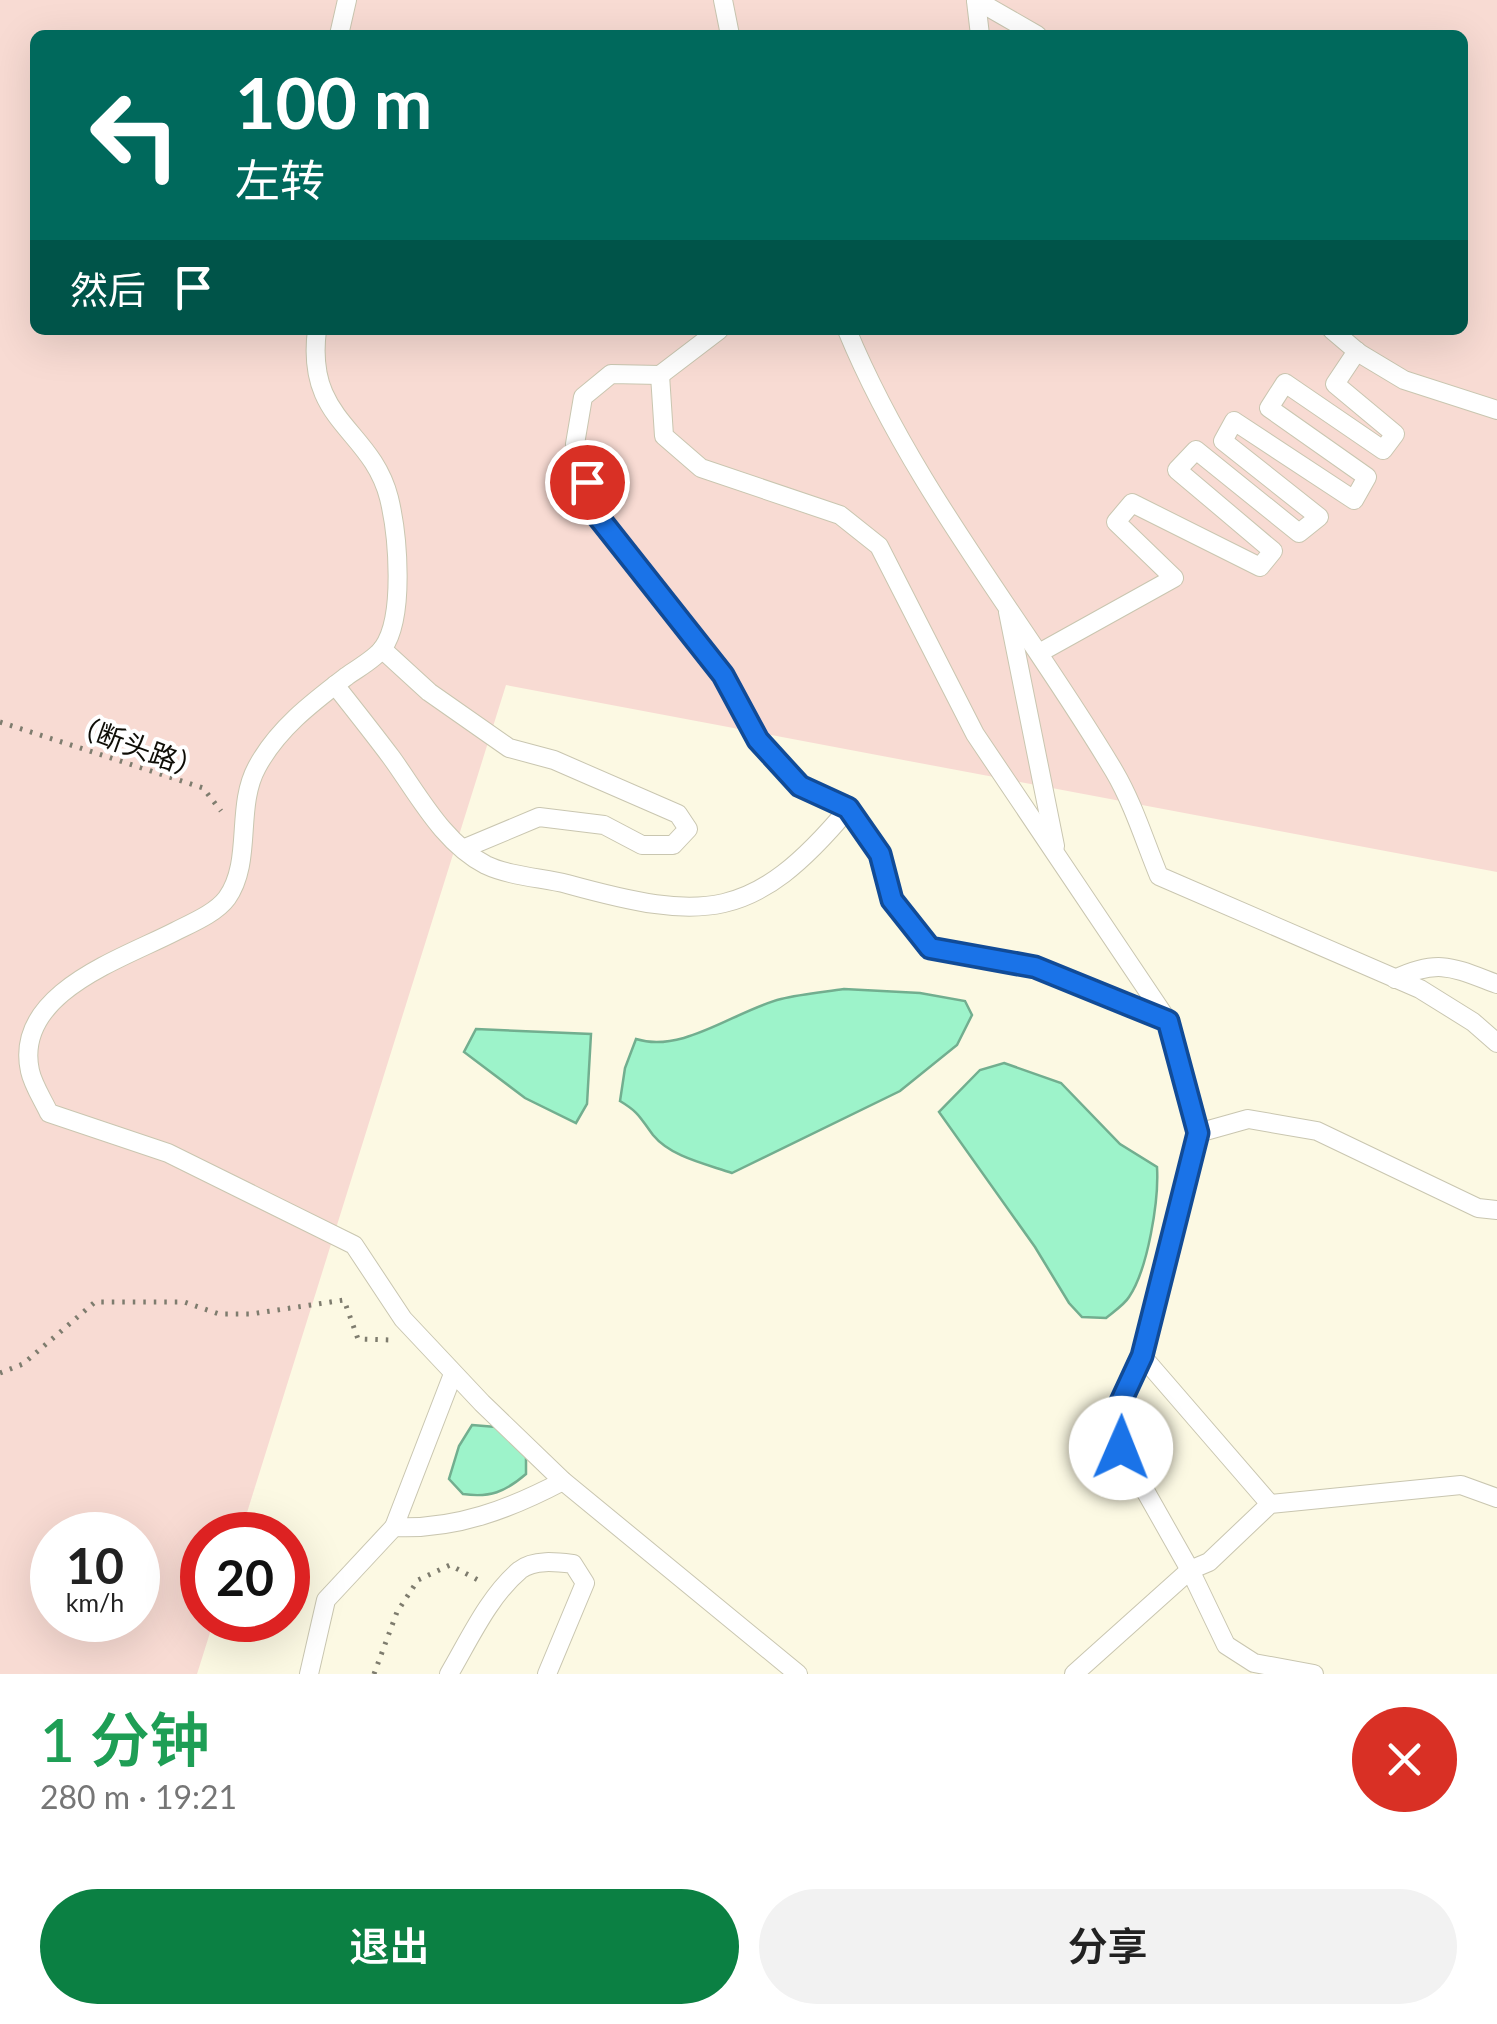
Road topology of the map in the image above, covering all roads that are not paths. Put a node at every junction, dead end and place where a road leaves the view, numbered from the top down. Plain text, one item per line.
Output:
1 (347, 0) edge
2 (723, 0) edge
3 (976, 0) edge
4 (340, 30) edge
5 (729, 30) edge
6 (979, 30) edge
7 (1028, 30) edge
8 (316, 335) edge
9 (712, 335) edge
10 (850, 335) edge
11 (1343, 335) edge
12 (1357, 351) junction
13 (660, 375) junction
14 (1497, 410) edge
15 (1006, 602) junction
16 (382, 649) junction
17 (1038, 653) junction
18 (335, 685) junction
19 (848, 808) junction
20 (465, 848) junction
21 (1057, 856) junction
22 (1395, 979) junction
23 (1497, 984) edge
24 (1168, 1021) junction
25 (1497, 1043) edge
26 (1198, 1133) junction
27 (1497, 1210) edge
28 (1142, 1356) junction
29 (454, 1374) junction
30 (564, 1481) junction
31 (1497, 1498) edge
32 (1270, 1504) junction
33 (394, 1526) junction
34 (1190, 1570) junction
35 (309, 1674) edge
36 (449, 1674) edge
37 (547, 1674) edge
38 (798, 1674) edge
39 (1074, 1674) edge
40 (1314, 1674) edge

1 - 4 lane
2 - 5 lane
3 - 6 lane
3 - 7 lane
8 - 16 lane
9 - 13 lane
10 - 15 lane
11 - 12 lane
12 - 14 lane
12 - 17 lane
13 - 19 lane
13 - 21 lane
15 - 17 lane
15 - 21 lane
16 - 18 lane
16 - 20 lane
17 - 22 lane
18 - 20 lane
18 - 29 lane
19 - 20 lane
19 - 24 lane
21 - 24 lane
22 - 23 lane
22 - 25 lane
24 - 26 lane
26 - 27 lane
26 - 28 lane
28 - 32 lane
28 - 34 lane
29 - 30 lane
29 - 33 lane
30 - 33 lane
30 - 38 lane
31 - 32 lane
32 - 34 lane
33 - 35 lane
34 - 39 lane
34 - 40 lane
36 - 37 lane

